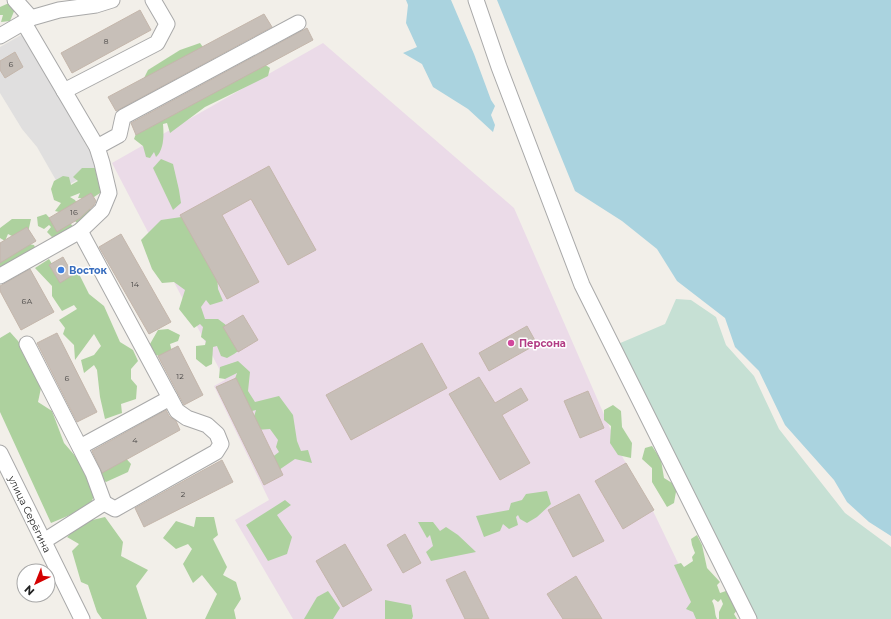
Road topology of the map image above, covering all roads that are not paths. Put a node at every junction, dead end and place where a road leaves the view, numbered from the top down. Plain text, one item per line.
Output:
1 (16, 0) edge
2 (112, 0) edge
3 (153, 0) edge
4 (476, 0) edge
5 (27, 20) junction
6 (298, 23) dead end
7 (0, 36) edge
8 (64, 92) junction
9 (97, 148) junction
10 (80, 231) junction
11 (0, 276) edge
12 (27, 344) dead end
13 (170, 398) junction
14 (80, 447) junction
15 (0, 452) edge
16 (104, 503) junction
17 (44, 541) junction
18 (82, 619) edge
19 (748, 619) edge

1 - 5 street
2 - 5 street
3 - 8 street
4 - 19 street
5 - 7 street
5 - 8 street
6 - 9 street
8 - 9 street
9 - 10 street
10 - 11 street
10 - 13 street
12 - 14 street
13 - 14 street
13 - 16 street
14 - 16 street
15 - 17 street, улица Серёгина
16 - 17 street
17 - 18 street, улица Серёгина

